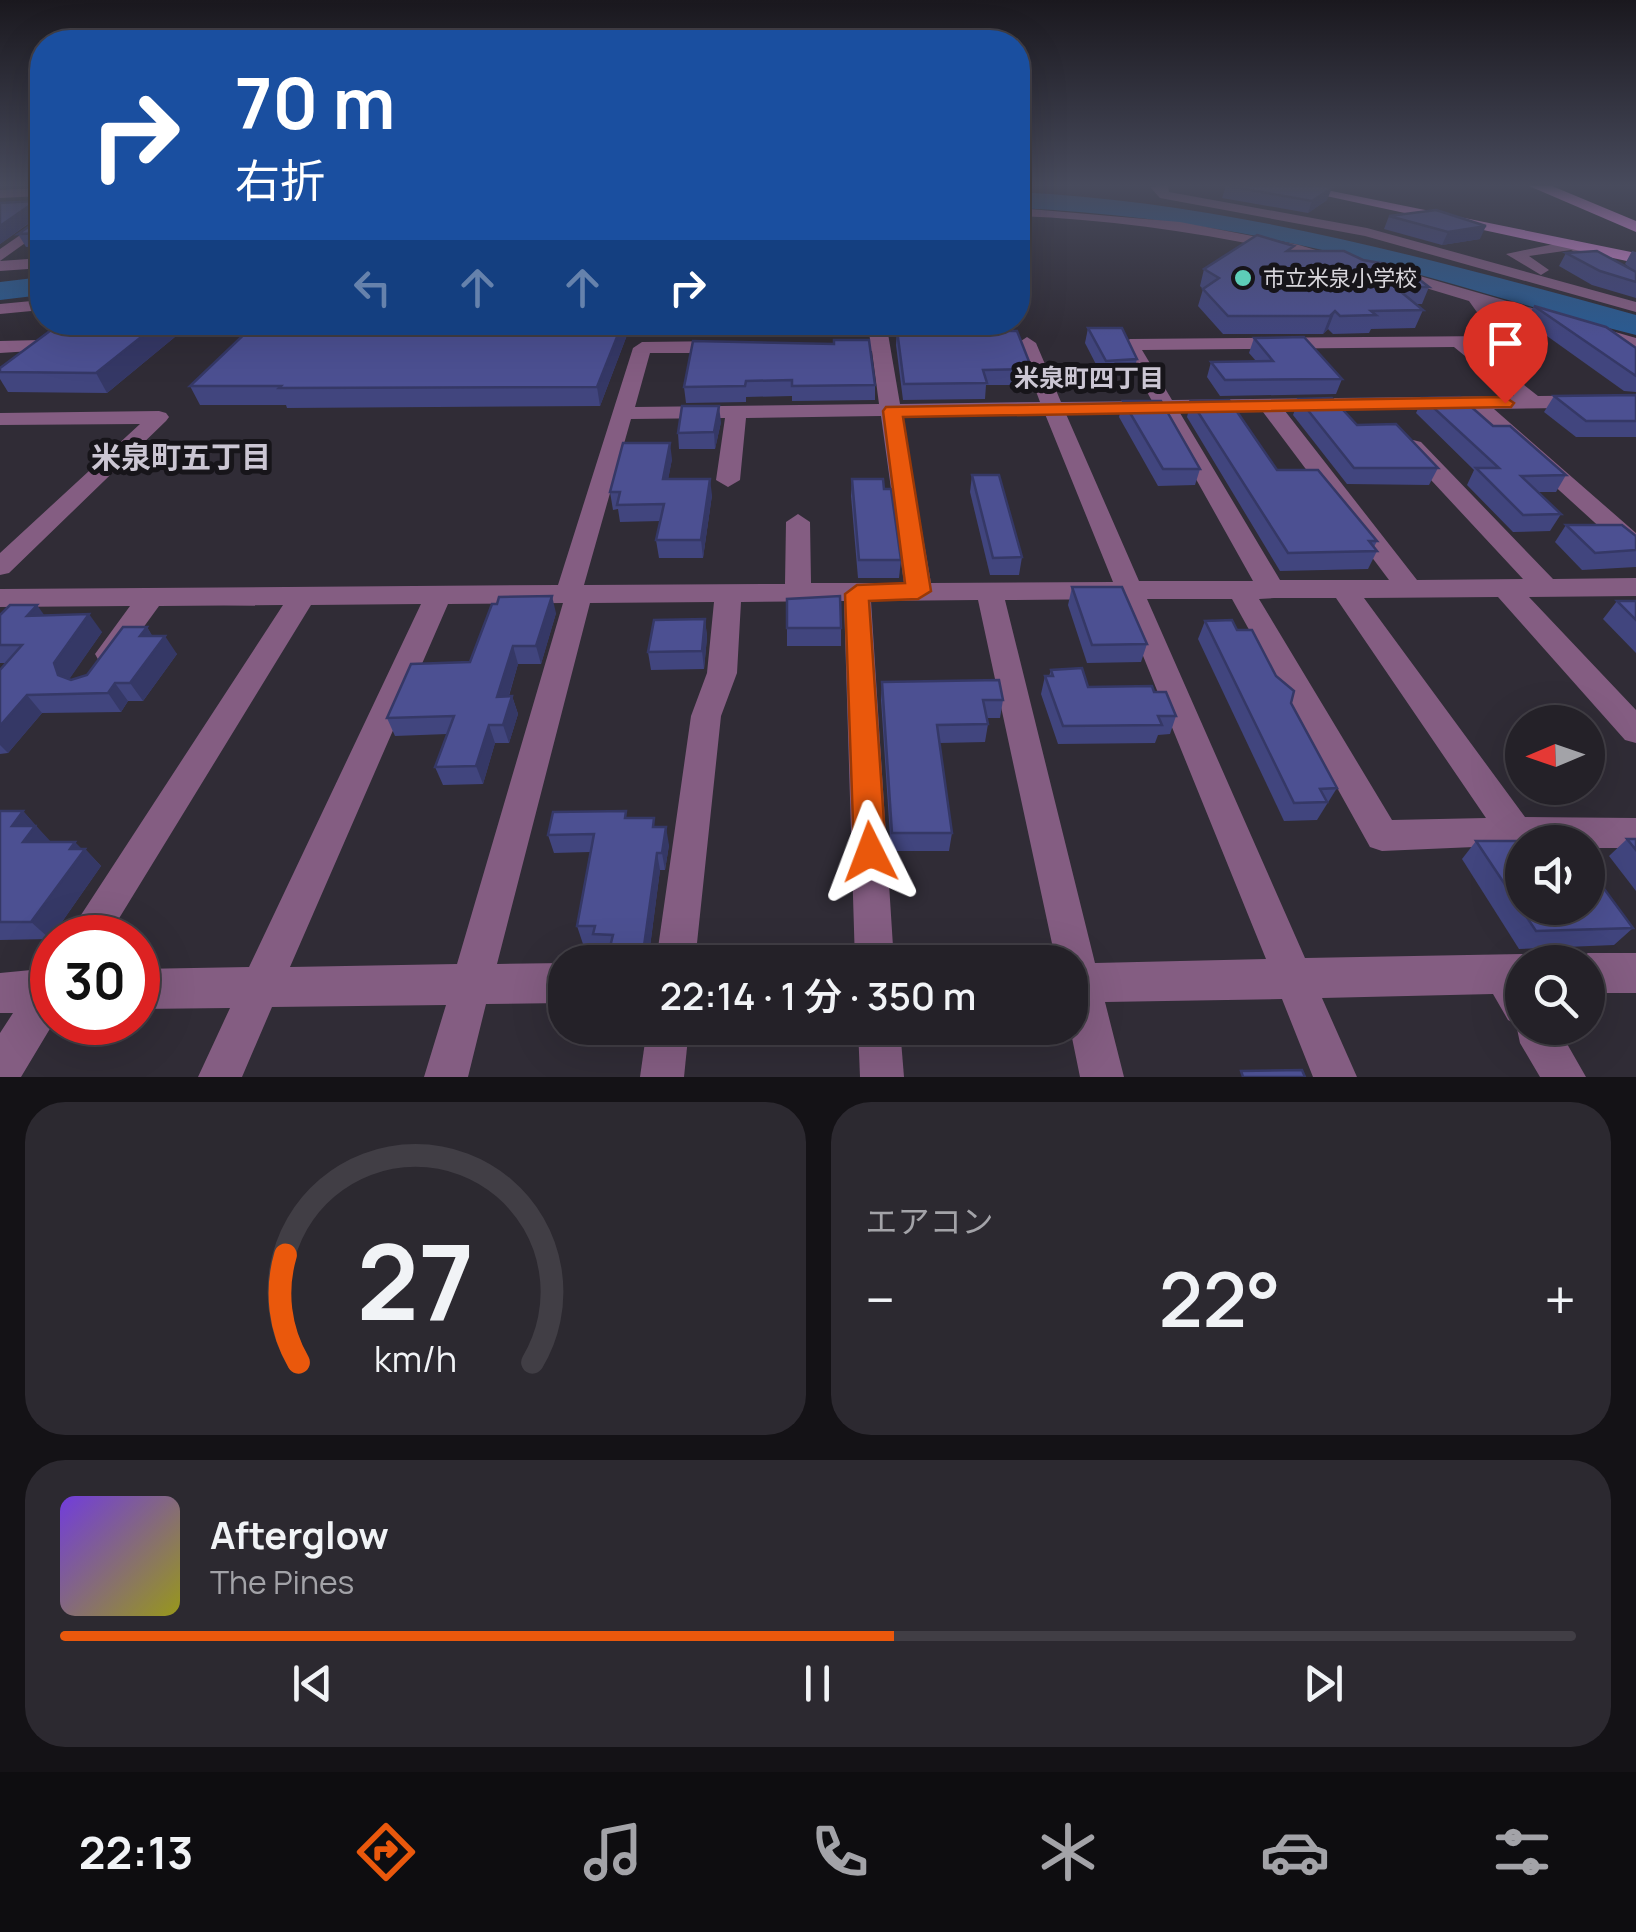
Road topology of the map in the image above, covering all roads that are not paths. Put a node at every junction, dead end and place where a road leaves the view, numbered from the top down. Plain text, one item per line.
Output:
1 (26, 236) edge
2 (1234, 236) edge
3 (1382, 236) edge
4 (1531, 236) edge
5 (1573, 245) junction
6 (0, 256) edge
7 (1634, 257) edge
8 (30, 264) edge
9 (1359, 264) edge
10 (0, 266) edge
11 (1377, 269) edge
12 (1636, 285) edge
13 (1575, 290) junction
14 (1474, 296) junction
15 (30, 306) edge
16 (1636, 306) edge
17 (0, 309) edge
18 (55, 335) edge
19 (874, 335) edge
20 (879, 335) edge
21 (1459, 342) junction
22 (1027, 343) edge
23 (1636, 344) edge
24 (40, 346) junction
25 (741, 346) edge
26 (820, 346) edge
27 (0, 347) edge
28 (13, 366) edge
29 (1534, 402) junction
30 (1475, 403) junction
31 (1372, 404) junction
32 (1633, 404) edge
33 (1269, 406) junction
34 (1163, 407) junction
35 (1052, 408) junction
36 (892, 411) junction
37 (736, 412) junction
38 (622, 413) junction
39 (0, 419) edge
40 (728, 480) dead end
41 (798, 522) dead end
42 (1636, 546) edge
43 (0, 567) edge
44 (1636, 587) edge
45 (1505, 588) junction
46 (1547, 588) junction
47 (1410, 589) junction
48 (1344, 590) junction
49 (918, 591) junction
50 (989, 591) junction
51 (1257, 591) junction
52 (1129, 592) junction
53 (798, 594) junction
54 (857, 594) junction
55 (573, 595) junction
56 (728, 595) junction
57 (438, 596) junction
58 (302, 597) junction
59 (151, 598) junction
60 (13, 599) edge
61 (0, 625) edge
62 (97, 669) edge
63 (1636, 731) edge
64 (1511, 825) edge
65 (1505, 832) edge
66 (1605, 833) edge
67 (1636, 833) edge
68 (100, 915) edge
69 (678, 945) edge
70 (874, 945) edge
71 (1067, 945) edge
72 (1605, 973) edge
73 (1636, 973) edge
74 (1292, 976) junction
75 (548, 983) edge
76 (1088, 983) edge
77 (472, 984) junction
78 (1505, 985) edge
79 (262, 986) junction
80 (160, 988) edge
81 (30, 991) edge
82 (0, 992) edge
83 (30, 1025) edge
84 (1088, 1028) edge
85 (666, 1045) edge
86 (880, 1045) edge
87 (1545, 1045) edge
88 (0, 1072) edge
89 (220, 1077) edge
90 (446, 1077) edge
91 (662, 1077) edge
92 (882, 1077) edge
93 (1102, 1077) edge
94 (1335, 1077) edge
95 (1564, 1077) edge

1 - 6 street
2 - 9 street
3 - 13 street
4 - 5 main road
5 - 7 main road
5 - 12 street
5 - 13 street
8 - 10 street
11 - 14 street
12 - 13 street
13 - 16 street
14 - 21 street
14 - 23 street
15 - 17 street
18 - 24 street
19 - 26 street
20 - 36 street
21 - 29 street
21 - 34 street
22 - 35 street
24 - 27 street
24 - 28 street
25 - 38 street
29 - 30 street
29 - 32 street
30 - 31 street
30 - 42 street
31 - 33 street
31 - 46 street
33 - 34 street
33 - 47 street
34 - 35 street
34 - 51 street
35 - 36 street
35 - 52 street
36 - 37 street
36 - 49 street
37 - 38 street
37 - 40 street
38 - 55 street
39 - 43 street
41 - 53 street
44 - 46 street
45 - 46 street
45 - 47 street
45 - 63 street
47 - 48 street
48 - 51 street
48 - 64 street
49 - 50 street
49 - 54 street
50 - 52 street
50 - 71 street
51 - 52 street
51 - 65 street
52 - 74 street
53 - 54 street
53 - 56 street
54 - 70 street
55 - 56 street
55 - 57 street
55 - 77 street
56 - 69 street
57 - 58 street
57 - 79 street
58 - 59 street
58 - 68 street
59 - 60 street
59 - 62 street
60 - 61 street
66 - 67 street
72 - 73 street
74 - 76 street
74 - 78 street
74 - 94 street
75 - 77 street
77 - 79 street
77 - 90 street
79 - 80 street
79 - 89 street
81 - 82 street
83 - 88 street
84 - 93 street
85 - 91 street
86 - 92 street
87 - 95 street

